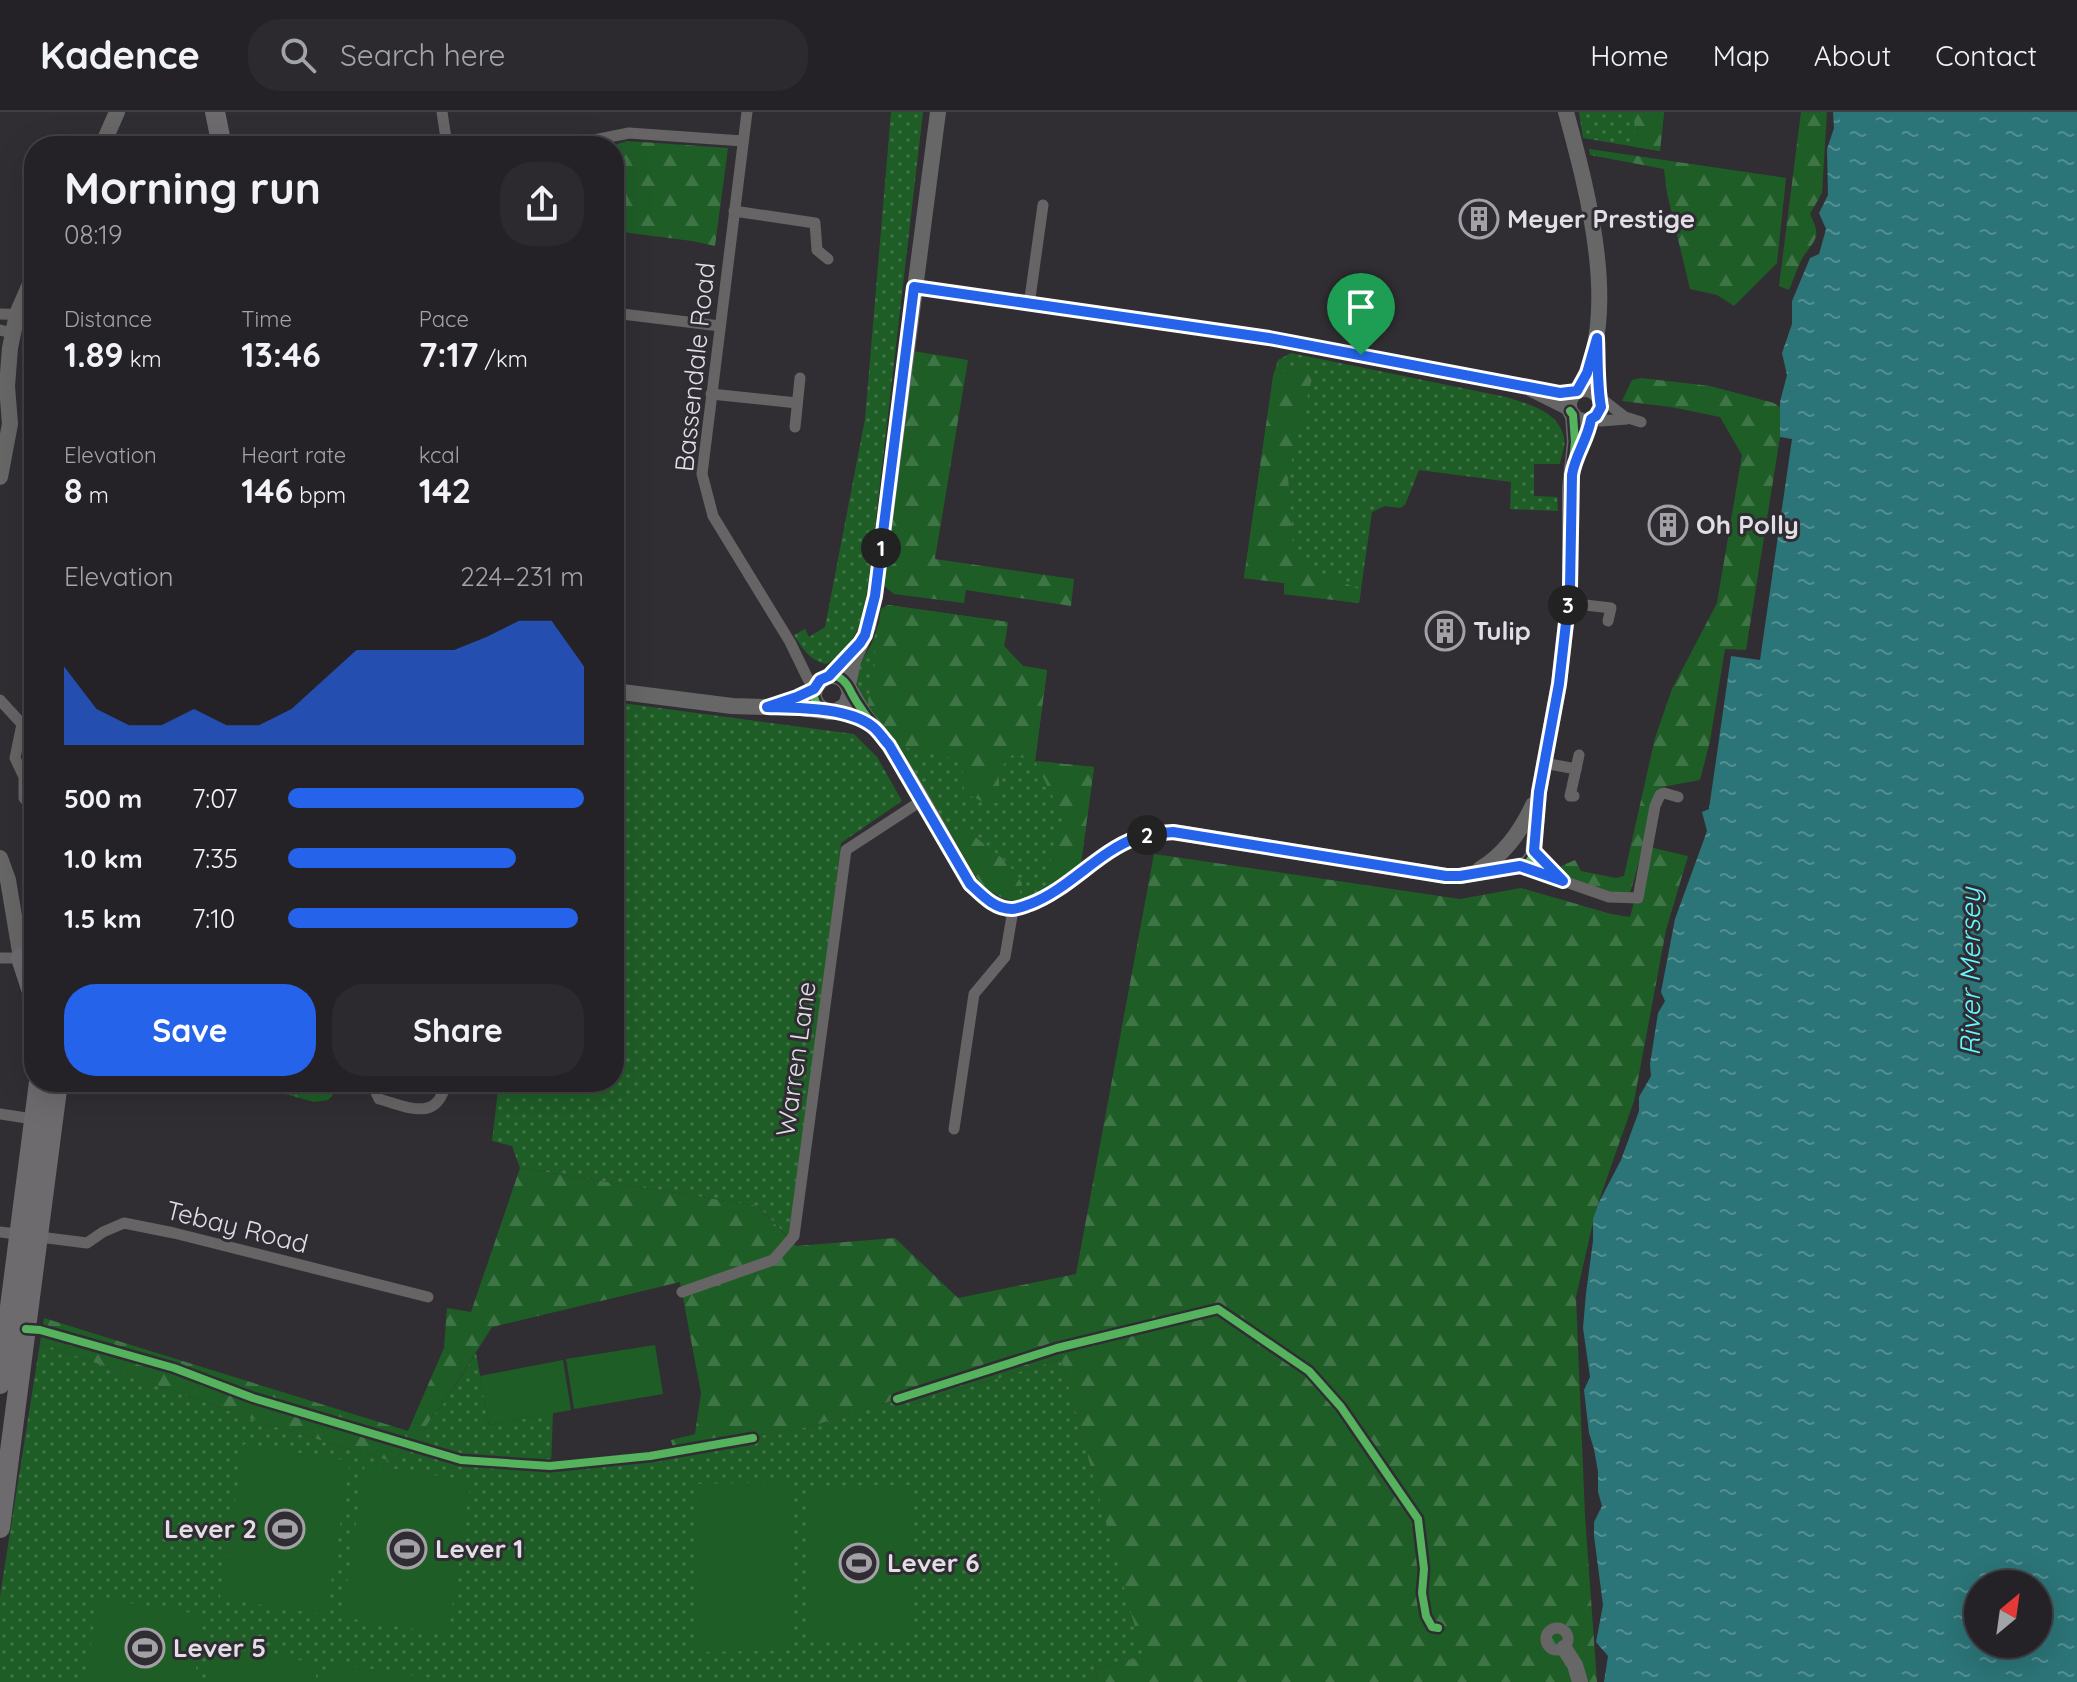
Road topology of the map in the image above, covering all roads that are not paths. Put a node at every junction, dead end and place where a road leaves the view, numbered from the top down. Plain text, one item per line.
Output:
1 (117, 112) edge
2 (203, 112) edge
3 (215, 112) edge
4 (442, 112) edge
5 (747, 112) edge
6 (938, 112) edge
7 (1566, 112) edge
8 (106, 136) edge
9 (208, 136) edge
10 (220, 136) edge
11 (445, 136) edge
12 (614, 136) edge
13 (743, 141) junction
14 (1043, 205) dead end
15 (734, 211) junction
16 (828, 259) dead end
17 (914, 287) junction
18 (1029, 305) junction
19 (17, 314) edge
20 (624, 314) edge
21 (720, 326) junction
22 (6, 332) edge
23 (1597, 338) junction
24 (800, 378) dead end
25 (1523, 387) junction
26 (1576, 392) junction
27 (711, 394) junction
28 (1598, 396) junction
29 (797, 403) junction
30 (1572, 413) junction
31 (1592, 419) junction
32 (795, 427) dead end
33 (1574, 464) junction
34 (0, 477) edge
35 (1568, 603) junction
36 (1608, 621) dead end
37 (860, 643) junction
38 (796, 653) junction
39 (829, 676) junction
40 (848, 686) junction
41 (814, 688) junction
42 (624, 692) edge
43 (0, 700) edge
44 (767, 707) junction
45 (829, 712) junction
46 (24, 720) edge
47 (875, 729) junction
48 (24, 734) edge
49 (1579, 755) dead end
50 (1544, 763) junction
51 (1576, 769) junction
52 (24, 777) edge
53 (24, 777) edge
54 (1539, 792) junction
55 (1574, 796) dead end
56 (1678, 797) dead end
57 (24, 798) edge
58 (921, 801) junction
59 (1510, 844) junction
60 (1534, 851) junction
61 (0, 858) edge
62 (1519, 866) junction
63 (1467, 875) junction
64 (1563, 881) junction
65 (1013, 910) junction
66 (24, 946) edge
67 (0, 958) edge
68 (24, 961) edge
69 (37, 1092) edge
70 (55, 1092) edge
71 (376, 1092) edge
72 (445, 1092) edge
73 (0, 1114) edge
74 (33, 1119) junction
75 (954, 1129) dead end
76 (19, 1234) edge
77 (682, 1292) dead end
78 (428, 1297) dead end
79 (0, 1384) edge
80 (1, 1519) edge
81 (1564, 1648) dead end
82 (1580, 1682) edge

1 - 8 street
2 - 9 highway
3 - 10 highway
4 - 11 street
5 - 13 street, Bassendale Road
6 - 17 street
7 - 23 street
12 - 13 street
13 - 15 street, Bassendale Road
14 - 18 street
15 - 16 street
15 - 21 street, Bassendale Road
17 - 18 street
17 - 37 street
18 - 25 street
19 - 22 street
20 - 21 street
21 - 27 street, Bassendale Road
22 - 34 street
23 - 26 street
23 - 28 street
24 - 29 street
25 - 26 street
25 - 30 street
26 - 28 street
26 - 30 street
27 - 29 street
27 - 38 street, Bassendale Road
28 - 31 street
28 - 31 street
29 - 32 street
30 - 31 street
30 - 33 street
31 - 33 street
33 - 35 street
35 - 36 street
35 - 50 street
37 - 39 street
37 - 40 street
38 - 39 street, Bassendale Road
38 - 41 street, Bassendale Road
39 - 40 street
39 - 41 street
40 - 45 street
40 - 47 street
41 - 44 street
41 - 45 street
42 - 44 street
43 - 46 street
44 - 45 street
45 - 47 street
47 - 58 street
48 - 52 street
49 - 51 street
50 - 51 street
50 - 54 street
51 - 55 street
53 - 57 street
54 - 59 street
54 - 60 street
56 - 64 street
58 - 65 street
58 - 77 street, Warren Lane
59 - 60 street
59 - 62 street
59 - 63 street
60 - 62 street
60 - 64 street
61 - 66 street
62 - 63 street
62 - 64 street
63 - 65 street
65 - 75 street
67 - 68 street
69 - 74 highway
70 - 76 highway
71 - 72 street
73 - 74 street
74 - 76 highway
76 - 78 street, Tebay Road
76 - 79 highway
76 - 80 highway
81 - 82 street

